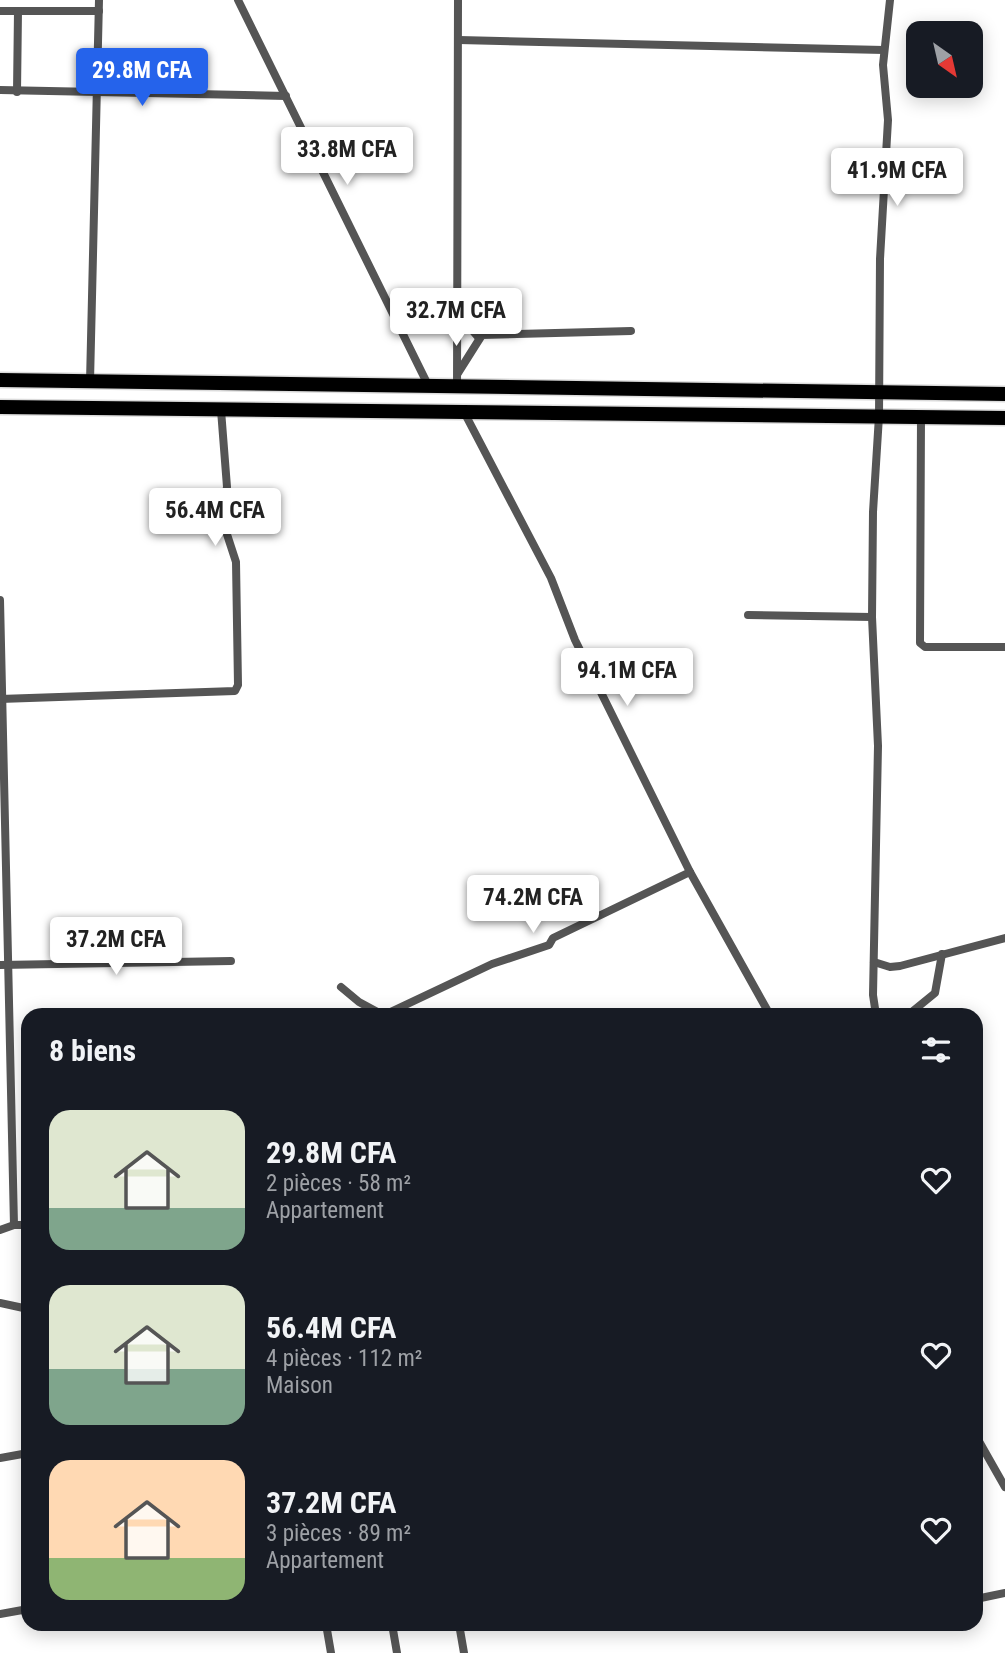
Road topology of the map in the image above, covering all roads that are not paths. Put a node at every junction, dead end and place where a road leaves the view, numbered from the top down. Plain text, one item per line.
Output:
1 (99, 0) edge
2 (238, 0) edge
3 (458, 0) edge
4 (890, 0) edge
5 (0, 11) edge
6 (18, 11) junction
7 (99, 11) junction
8 (459, 40) junction
9 (884, 50) junction
10 (0, 90) edge
11 (17, 92) junction
12 (97, 93) junction
13 (286, 96) junction
14 (458, 314) junction
15 (631, 331) dead end
16 (478, 337) junction
17 (0, 380) edge
18 (457, 380) junction
19 (90, 382) junction
20 (429, 387) junction
21 (879, 393) junction
22 (1005, 394) edge
23 (0, 407) edge
24 (221, 410) junction
25 (464, 412) junction
26 (879, 416) junction
27 (921, 417) junction
28 (1005, 418) edge
29 (0, 600) edge
30 (748, 615) dead end
31 (872, 617) junction
32 (1005, 647) edge
33 (2, 699) edge
34 (690, 872) junction
35 (1005, 938) edge
36 (942, 954) junction
37 (231, 961) dead end
38 (874, 961) junction
39 (4, 965) edge
40 (341, 988) dead end
41 (371, 1008) edge
42 (399, 1008) edge
43 (766, 1008) edge
44 (876, 1008) edge
45 (917, 1008) edge
46 (13, 1225) junction
47 (21, 1225) edge
48 (0, 1230) edge
49 (0, 1303) edge
50 (21, 1308) edge
51 (983, 1448) edge
52 (21, 1454) edge
53 (0, 1458) edge
54 (1005, 1487) edge
55 (1005, 1593) edge
56 (983, 1598) edge
57 (21, 1610) edge
58 (0, 1614) edge
59 (327, 1631) edge
60 (393, 1631) edge
61 (460, 1631) edge
62 (331, 1653) edge
63 (397, 1653) edge
64 (464, 1653) edge

1 - 7 street
2 - 13 street
3 - 8 street
4 - 9 street
5 - 6 street
6 - 7 street
6 - 11 street
7 - 12 street
8 - 9 street
8 - 14 street
9 - 21 street
10 - 11 street
11 - 12 street
12 - 13 street
12 - 19 street
13 - 20 street
14 - 16 street
14 - 18 street
15 - 16 street
16 - 18 street
17 - 19 highway
18 - 20 highway
18 - 21 highway
19 - 20 highway
21 - 22 highway
21 - 26 street
23 - 24 highway
24 - 25 highway
24 - 33 street
25 - 26 highway
25 - 34 street
26 - 27 highway
26 - 31 street
27 - 28 highway
27 - 32 street
29 - 33 street
30 - 31 street
31 - 38 street
33 - 39 street
34 - 42 street
34 - 43 street
35 - 36 street
36 - 38 street
36 - 45 street
37 - 39 street
38 - 44 street
39 - 46 street
40 - 41 street
46 - 47 street
46 - 48 street
49 - 50 street
51 - 54 street
52 - 53 street
55 - 56 street
57 - 58 street
59 - 62 street
60 - 63 street
61 - 64 street

